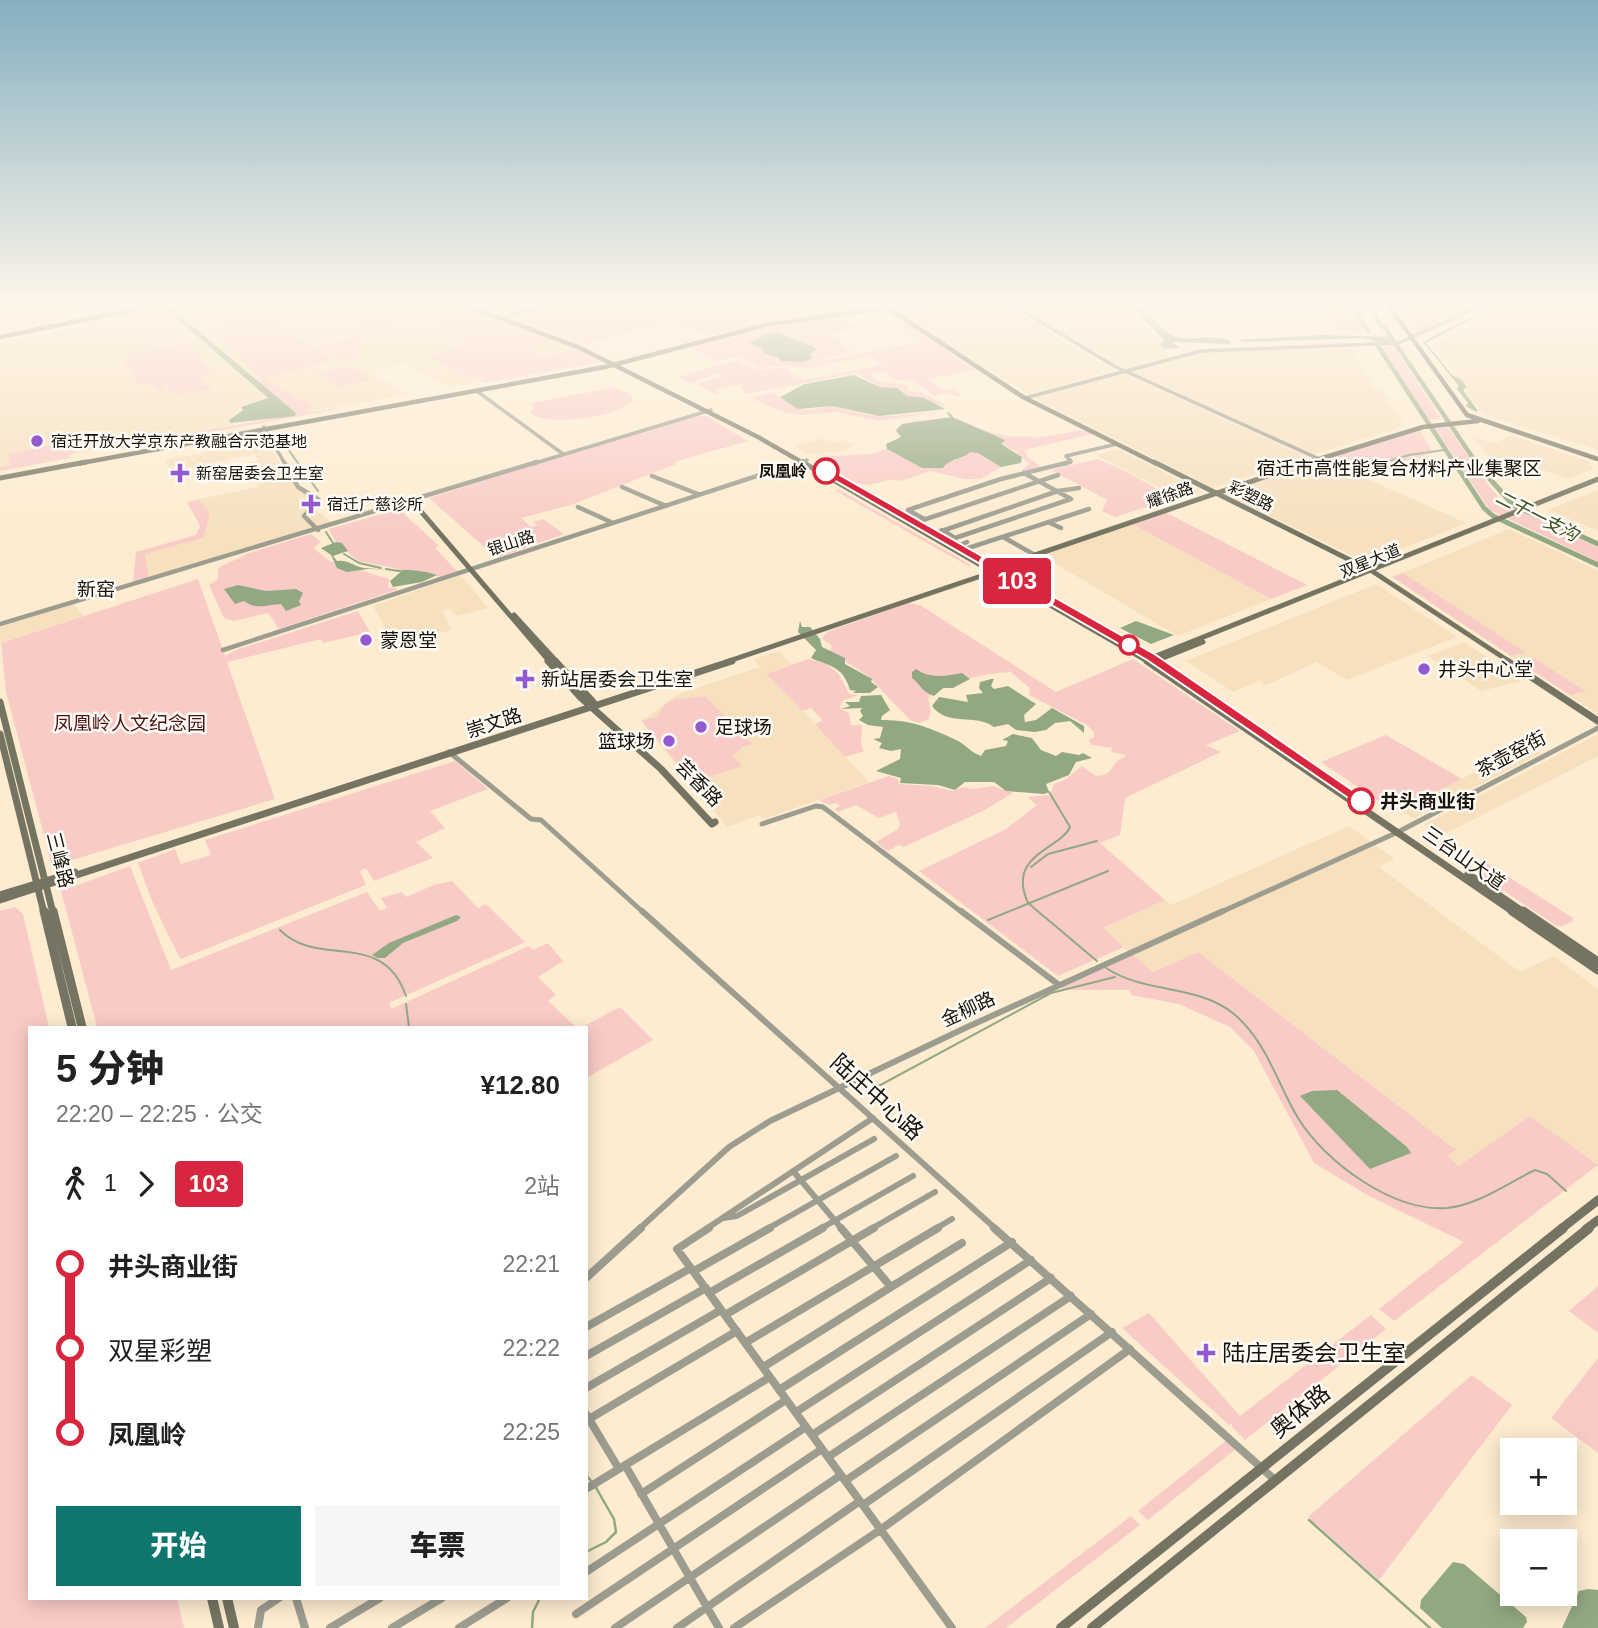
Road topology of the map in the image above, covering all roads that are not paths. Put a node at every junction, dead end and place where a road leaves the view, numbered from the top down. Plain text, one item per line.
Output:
1 (525, 382) edge
2 (530, 382) edge
3 (653, 382) edge
4 (1001, 382) edge
5 (1084, 382) edge
6 (1148, 382) edge
7 (1440, 382) edge
8 (478, 392) junction
9 (1025, 398) junction
10 (709, 410) junction
11 (1478, 421) junction
12 (265, 429) junction
13 (1117, 444) junction
14 (563, 455) junction
15 (1318, 458) junction
16 (1598, 459) edge
17 (805, 461) junction
18 (1024, 472) junction
19 (1058, 475) dead end
20 (652, 476) dead end
21 (0, 479) edge
22 (1040, 481) junction
23 (1598, 481) edge
24 (622, 487) dead end
25 (1079, 488) dead end
26 (1058, 491) junction
27 (1215, 492) junction
28 (700, 495) junction
29 (414, 500) junction
30 (666, 506) junction
31 (578, 507) dead end
32 (1089, 509) dead end
33 (925, 519) junction
34 (1048, 522) junction
35 (613, 523) junction
36 (914, 523) junction
37 (1060, 528) dead end
38 (318, 530) junction
39 (942, 530) junction
40 (933, 534) junction
41 (1003, 537) junction
42 (967, 542) dead end
43 (959, 549) junction
44 (1035, 555) junction
45 (471, 569) junction
46 (993, 569) junction
47 (1374, 572) junction
48 (0, 624) edge
49 (223, 649) dead end
50 (1152, 660) junction
51 (0, 702) edge
52 (593, 705) junction
53 (1598, 721) edge
54 (1598, 728) edge
55 (0, 734) edge
56 (451, 752) junction
57 (762, 824) dead end
58 (1400, 830) junction
59 (42, 886) junction
60 (0, 895) edge
61 (0, 900) edge
62 (1598, 962) edge
63 (1598, 970) edge
64 (1059, 985) junction
65 (72, 1026) edge
66 (82, 1026) edge
67 (840, 1088) junction
68 (873, 1118) junction
69 (874, 1139) dead end
70 (896, 1156) dead end
71 (793, 1171) junction
72 (913, 1176) dead end
73 (801, 1180) junction
74 (935, 1192) dead end
75 (818, 1200) junction
76 (1598, 1200) edge
77 (723, 1218) junction
78 (952, 1219) dead end
79 (1598, 1220) edge
80 (835, 1221) junction
81 (853, 1242) junction
82 (1012, 1242) junction
83 (962, 1243) dead end
84 (1031, 1260) junction
85 (873, 1266) junction
86 (692, 1270) junction
87 (588, 1277) edge
88 (1051, 1278) junction
89 (891, 1287) junction
90 (708, 1291) junction
91 (1072, 1296) junction
92 (723, 1312) junction
93 (1091, 1314) junction
94 (588, 1326) edge
95 (737, 1331) junction
96 (1112, 1332) junction
97 (745, 1343) junction
98 (1130, 1349) junction
99 (588, 1355) edge
100 (763, 1367) junction
101 (770, 1377) junction
102 (588, 1387) edge
103 (779, 1390) junction
104 (786, 1400) junction
105 (796, 1412) junction
106 (588, 1416) edge
107 (809, 1431) junction
108 (825, 1453) junction
109 (622, 1467) junction
110 (1262, 1468) junction
111 (843, 1478) junction
112 (1275, 1480) junction
113 (588, 1488) edge
114 (641, 1493) junction
115 (861, 1503) junction
116 (659, 1524) junction
117 (880, 1530) junction
118 (673, 1548) junction
119 (588, 1571) edge
120 (690, 1577) junction
121 (212, 1600) edge
122 (227, 1600) edge
123 (276, 1600) edge
124 (297, 1600) edge
125 (377, 1600) edge
126 (439, 1600) edge
127 (504, 1600) edge
128 (707, 1607) junction
129 (576, 1614) dead end
130 (219, 1628) edge
131 (234, 1628) edge
132 (258, 1628) edge
133 (305, 1628) edge
134 (331, 1628) edge
135 (393, 1628) edge
136 (459, 1628) edge
137 (615, 1628) edge
138 (677, 1628) edge
139 (719, 1628) edge
140 (734, 1628) edge
141 (951, 1628) edge
142 (1061, 1628) edge
143 (1092, 1628) edge

1 - 12 main road
2 - 8 main road
3 - 10 main road, 三台山大道
4 - 9 main road, 彩塑路
5 - 9 street
6 - 15 street
7 - 11 main road
8 - 12 main road
8 - 14 street
9 - 13 main road, 彩塑路
10 - 14 street
10 - 17 main road, 三台山大道
11 - 15 main road, 耀徐路
11 - 16 main road
12 - 21 main road
12 - 38 street
13 - 18 street
13 - 27 main road, 彩塑路
14 - 29 street
15 - 27 main road, 耀徐路
17 - 28 street, 银山路
17 - 36 main road, 三台山大道
17 - 46 main road, 三台山大道
18 - 22 street
18 - 33 street
19 - 22 street
20 - 28 street
22 - 26 street
22 - 33 street
23 - 47 main road, 双星大道
24 - 30 street
25 - 26 street
26 - 39 street
26 - 39 street
27 - 44 main road, 耀徐路
27 - 47 main road, 彩塑路
28 - 30 street, 银山路
29 - 38 street
29 - 45 main road, 芸香路
30 - 35 street, 银山路
31 - 35 street
32 - 34 street
33 - 36 street
34 - 37 street
34 - 41 street
35 - 45 street, 银山路
36 - 40 main road, 三台山大道
38 - 48 street
39 - 40 street
40 - 43 main road, 三台山大道
41 - 43 street
41 - 44 street
42 - 43 street
43 - 46 main road, 三台山大道
44 - 46 main road, 耀徐路
45 - 49 street, 银山路
45 - 52 main road, 芸香路
46 - 50 main road, 三台山大道
46 - 52 main road, 崇文路
47 - 50 main road, 双星大道
47 - 53 main road, 彩塑路
50 - 58 main road, 三台山大道
51 - 59 main road, 三峰路
52 - 52 main road, 芸香路
52 - 56 main road, 崇文路
54 - 58 street, 茶壶窑街
55 - 59 main road, 三峰路
56 - 59 main road, 崇文路
56 - 67 street, 陆庄中心路
57 - 64 street
58 - 62 main road, 三台山大道
58 - 63 main road, 三台山大道
58 - 64 street, 金柳路
59 - 60 main road, 崇文路
59 - 61 main road, 崇文路
59 - 65 main road, 三峰路
59 - 66 main road, 三峰路
64 - 67 street, 金柳路
67 - 68 street, 陆庄中心路
67 - 87 street, 金柳路
68 - 71 street
68 - 82 street, 陆庄中心路
69 - 73 street
70 - 75 street
71 - 73 street
71 - 77 street
72 - 80 street
73 - 75 street
73 - 77 street
74 - 81 street
75 - 80 street
75 - 86 street
76 - 110 main road, 奥体路
77 - 86 street
78 - 85 street
79 - 112 main road, 奥体路
80 - 81 street
80 - 90 street
81 - 85 street
81 - 92 street
82 - 84 street, 陆庄中心路
82 - 103 street
83 - 89 street
84 - 88 street, 陆庄中心路
84 - 105 street
85 - 89 street
85 - 97 street
86 - 90 street
86 - 94 street
88 - 91 street, 陆庄中心路
88 - 107 street
89 - 100 street
90 - 92 street
90 - 99 street
91 - 93 street, 陆庄中心路
91 - 108 street
92 - 95 street
92 - 102 street
93 - 96 street, 陆庄中心路
93 - 111 street
95 - 97 street
95 - 106 street
96 - 98 street, 陆庄中心路
96 - 115 street
97 - 100 street
98 - 110 street, 陆庄中心路
98 - 117 street
100 - 101 street
101 - 103 street
101 - 109 street
103 - 104 street
104 - 105 street
104 - 114 street
105 - 107 street
106 - 109 street
107 - 108 street
107 - 116 street
108 - 111 street
108 - 118 street
109 - 113 street
109 - 114 street
110 - 112 street, 陆庄中心路
110 - 142 main road, 奥体路
111 - 115 street
111 - 120 street
112 - 143 main road, 奥体路
114 - 116 street
115 - 117 street
115 - 128 street
116 - 118 street
116 - 119 street
117 - 140 street
117 - 141 street
118 - 120 street
118 - 129 street
120 - 128 street
120 - 137 street
121 - 130 main road
122 - 131 main road
123 - 132 street
124 - 133 street
125 - 134 street
126 - 135 street
127 - 136 street
128 - 138 street
128 - 139 street

